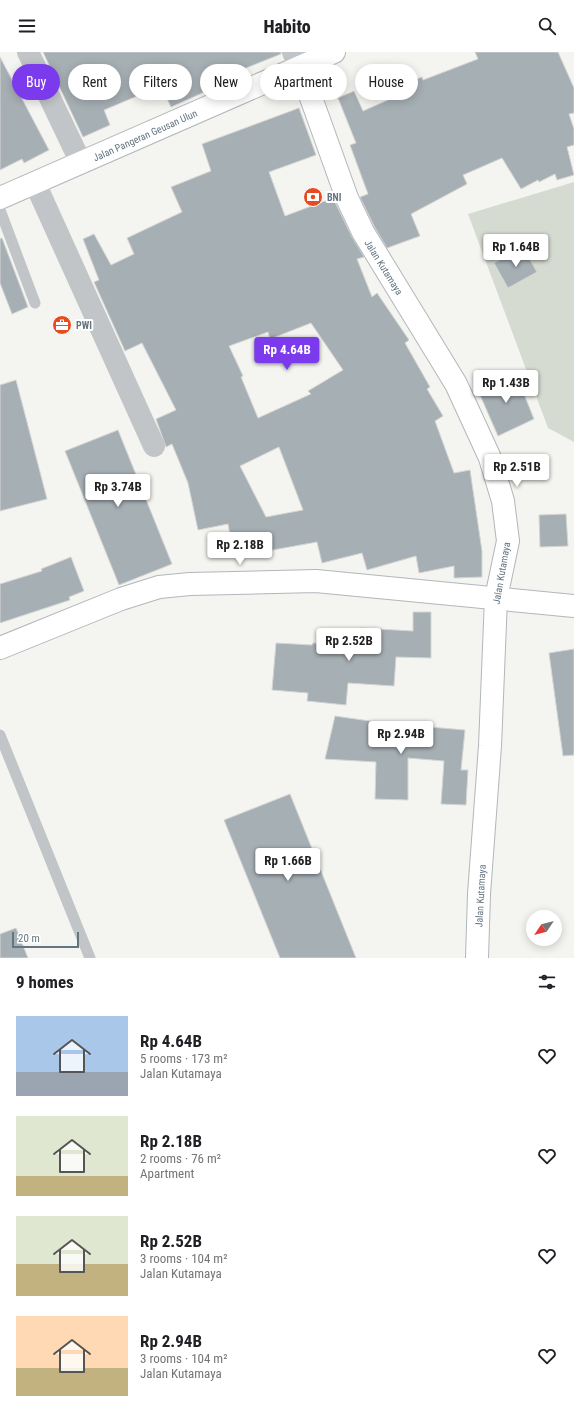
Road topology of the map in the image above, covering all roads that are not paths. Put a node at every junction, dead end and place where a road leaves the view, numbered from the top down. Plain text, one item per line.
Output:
1 (28, 52) edge
2 (334, 52) edge
3 (296, 59) edge
4 (81, 163) junction
5 (35, 183) junction
6 (0, 198) edge
7 (0, 210) edge
8 (35, 303) dead end
9 (154, 446) dead end
10 (496, 598) junction
11 (574, 606) edge
12 (0, 648) edge
13 (0, 735) edge
14 (90, 958) edge
15 (477, 958) edge

1 - 4 street
2 - 3 main road, Jalan Pangeran Geusan Ulun
3 - 4 main road, Jalan Pangeran Geusan Ulun
3 - 10 main road, Jalan Kutamaya
4 - 5 main road, Jalan Pangeran Geusan Ulun
5 - 6 main road, Jalan Pangeran Geusan Ulun
5 - 9 street
7 - 8 lane
10 - 11 main road
10 - 12 main road
10 - 15 main road, Jalan Kutamaya
13 - 14 lane

